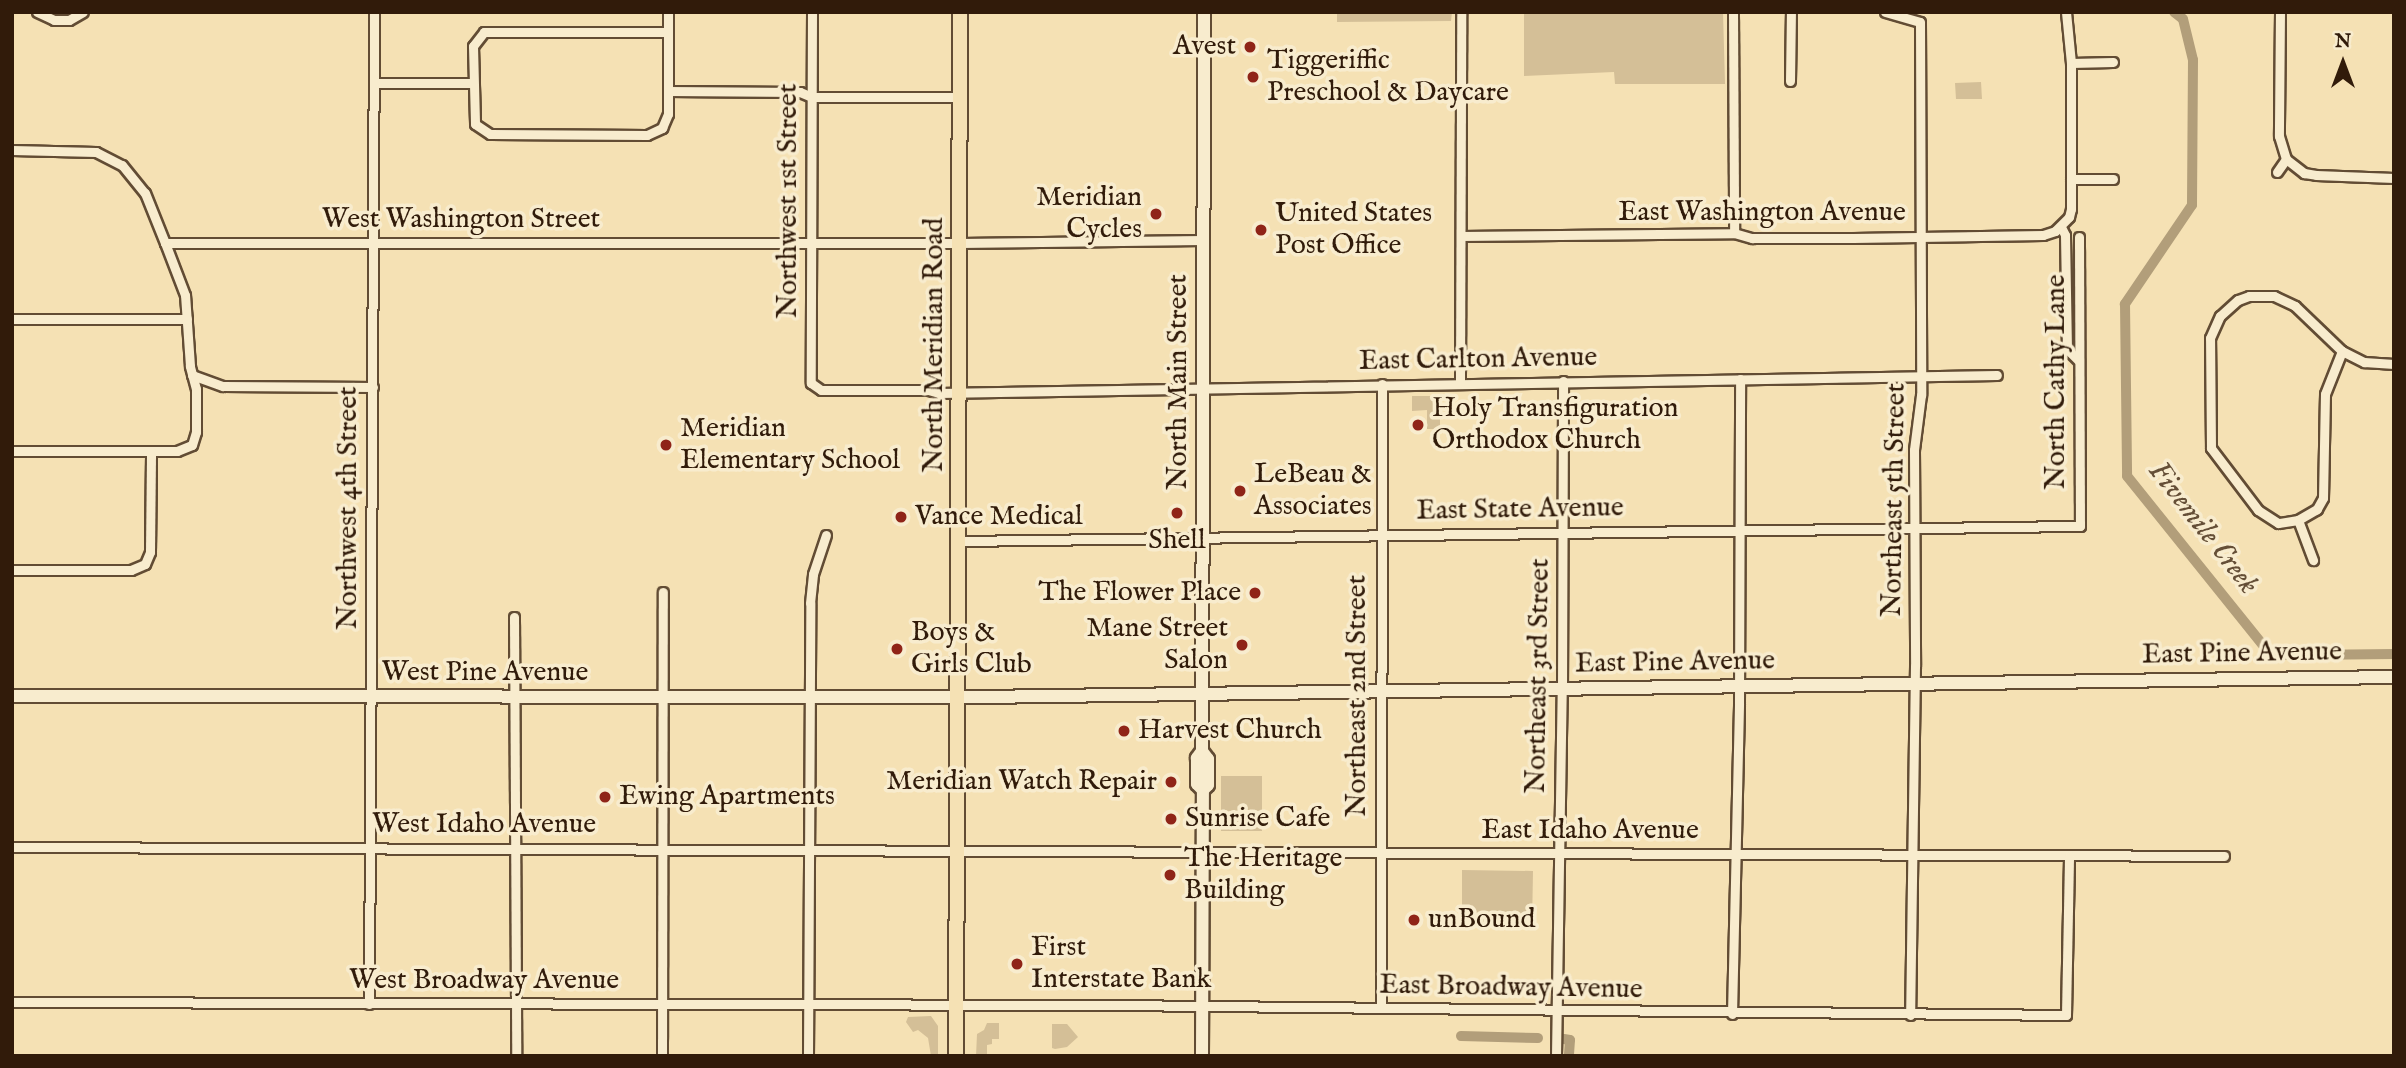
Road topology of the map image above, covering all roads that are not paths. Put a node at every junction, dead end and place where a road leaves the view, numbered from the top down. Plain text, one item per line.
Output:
1 (37, 12) edge
2 (374, 12) edge
3 (668, 12) edge
4 (812, 12) edge
5 (960, 12) edge
6 (1204, 12) edge
7 (1461, 12) edge
8 (1733, 12) edge
9 (1791, 12) edge
10 (1885, 12) edge
11 (2066, 12) edge
12 (2280, 12) edge
13 (82, 14) edge
14 (668, 32) junction
15 (2113, 62) dead end
16 (2071, 63) junction
17 (1790, 81) dead end
18 (375, 83) junction
19 (473, 83) junction
20 (668, 91) junction
21 (812, 97) junction
22 (960, 97) junction
23 (12, 150) edge
24 (2286, 159) junction
25 (2277, 172) dead end
26 (2394, 178) edge
27 (2071, 179) junction
28 (2113, 179) dead end
29 (2062, 227) junction
30 (1734, 233) junction
31 (1461, 236) junction
32 (1921, 236) junction
33 (2079, 237) dead end
34 (1204, 240) junction
35 (165, 243) junction
36 (375, 243) junction
37 (811, 243) junction
38 (960, 243) junction
39 (12, 319) edge
40 (187, 319) junction
41 (2342, 351) junction
42 (2079, 361) junction
43 (2394, 364) edge
44 (192, 375) junction
45 (1997, 375) dead end
46 (1920, 376) junction
47 (1740, 379) junction
48 (1563, 382) junction
49 (1382, 384) junction
50 (1460, 384) junction
51 (1203, 386) junction
52 (373, 387) junction
53 (815, 388) joint
54 (960, 390) junction
55 (12, 452) edge
56 (151, 452) junction
57 (2298, 520) junction
58 (2080, 526) joint
59 (1916, 528) junction
60 (1739, 530) junction
61 (1563, 533) junction
62 (826, 535) dead end
63 (1382, 535) junction
64 (1203, 538) junction
65 (960, 541) junction
66 (2313, 560) dead end
67 (12, 570) edge
68 (663, 592) dead end
69 (514, 617) dead end
70 (2394, 677) edge
71 (1915, 684) junction
72 (1739, 687) junction
73 (1562, 689) junction
74 (1381, 691) junction
75 (1202, 694) junction
76 (12, 696) edge
77 (370, 697) junction
78 (515, 697) junction
79 (957, 697) junction
80 (664, 698) junction
81 (811, 698) junction
82 (12, 847) edge
83 (370, 848) junction
84 (517, 848) junction
85 (663, 848) junction
86 (956, 850) junction
87 (811, 851) junction
88 (1203, 852) junction
89 (1381, 853) junction
90 (1559, 853) junction
91 (1736, 854) junction
92 (1912, 855) junction
93 (2069, 856) junction
94 (2224, 856) dead end
95 (12, 1002) edge
96 (369, 1004) junction
97 (516, 1004) junction
98 (663, 1004) junction
99 (808, 1004) junction
100 (956, 1005) junction
101 (1202, 1007) junction
102 (1381, 1008) junction
103 (1557, 1011) junction
104 (1732, 1014) junction
105 (1910, 1014) junction
106 (516, 1056) edge
107 (662, 1056) edge
108 (808, 1056) edge
109 (956, 1056) edge
110 (1202, 1056) edge
111 (1556, 1056) edge

1 - 13 street
2 - 18 street, Northwest 4th Street
3 - 14 street
4 - 21 street, Northwest 1st Street
5 - 22 main road, North Meridian Road
6 - 34 street, North Main Street
7 - 31 street
8 - 30 street
9 - 17 street
10 - 32 street, Northeast 5th Street
11 - 16 street
12 - 24 street
14 - 19 street
14 - 20 street
15 - 16 street
16 - 27 street
18 - 19 street
18 - 36 street, Northwest 4th Street
19 - 20 street
20 - 21 street
21 - 22 street
21 - 37 street, Northwest 1st Street
22 - 38 main road, North Meridian Road
23 - 35 street
24 - 25 street
24 - 26 street
27 - 28 street
27 - 29 street
29 - 32 street, East Washington Avenue
29 - 42 street
30 - 31 street, East Washington Avenue
30 - 32 street, East Washington Avenue
31 - 50 street
32 - 46 street, Northeast 5th Street
33 - 42 street, North Cathy Lane
34 - 38 street
34 - 51 street, North Main Street
35 - 36 street, West Washington Street
35 - 40 street
36 - 37 street, West Washington Street
36 - 52 street, Northwest 4th Street
37 - 38 street, West Washington Street
37 - 53 street, Northwest 1st Street
38 - 54 main road, North Meridian Road
39 - 40 street
40 - 44 street
41 - 43 street
41 - 57 street
41 - 57 street
42 - 58 street, North Cathy Lane
44 - 52 street
44 - 56 street
45 - 46 street, East Carlton Avenue
46 - 47 street, East Carlton Avenue
46 - 59 street, Northeast 5th Street
47 - 48 street, East Carlton Avenue
47 - 60 street
48 - 50 street, East Carlton Avenue
48 - 61 street, Northeast 3rd Street
49 - 50 street, East Carlton Avenue
49 - 51 street, East Carlton Avenue
49 - 63 street, Northeast 2nd Street
51 - 54 street, East Carlton Avenue
51 - 64 street, North Main Street
52 - 77 street, Northwest 4th Street
53 - 54 street, East Carlton Avenue
54 - 65 main road, North Meridian Road
55 - 56 street
56 - 67 street
57 - 66 street
58 - 59 street, East State Avenue
59 - 60 street, East State Avenue
59 - 71 street, Northeast 5th Street
60 - 61 street, East State Avenue
60 - 72 street
61 - 63 street, East State Avenue
61 - 73 street, Northeast 3rd Street
62 - 81 street
63 - 64 street, East State Avenue
63 - 74 street, Northeast 2nd Street
64 - 65 street, East State Avenue
64 - 75 street, North Main Street
65 - 79 main road, North Meridian Road
68 - 80 street
69 - 78 street
70 - 71 street, East Pine Avenue
71 - 72 street, East Pine Avenue
71 - 92 street, Northeast 5th Street
72 - 73 street, East Pine Avenue
72 - 91 street
73 - 74 street, East Pine Avenue
73 - 90 street, Northeast 3rd Street
74 - 75 street, East Pine Avenue
74 - 89 street, Northeast 2nd Street
75 - 79 street, East Pine Avenue
75 - 88 street, North Main Street
76 - 77 street, West Pine Avenue
77 - 78 street, West Pine Avenue
77 - 83 street, Northwest 4th Street
78 - 80 street, West Pine Avenue
78 - 84 street
79 - 81 street, West Pine Avenue
79 - 86 main road, North Meridian Road
80 - 81 street, West Pine Avenue
80 - 85 street
81 - 87 street
82 - 83 street, West Idaho Avenue
83 - 84 street, West Idaho Avenue
83 - 96 street, Northwest 4th Street
84 - 85 street, West Idaho Avenue
84 - 97 street
85 - 87 street, West Idaho Avenue
85 - 98 street
86 - 87 street, West Idaho Avenue
86 - 88 street, East Idaho Avenue
86 - 100 main road, North Meridian Road
87 - 99 street
88 - 89 street, East Idaho Avenue
88 - 101 street, North Main Street
89 - 90 street, East Idaho Avenue
89 - 102 street, Northeast 2nd Street
90 - 91 street, East Idaho Avenue
90 - 103 street, Northeast 3rd Street
91 - 92 street, East Idaho Avenue
91 - 104 street
92 - 93 street, East Idaho Avenue
92 - 105 street, Northeast 5th Street
93 - 94 street, East Idaho Avenue
93 - 105 street, East Broadway Avenue
95 - 96 street, West Broadway Avenue
96 - 97 street, West Broadway Avenue
97 - 98 street, West Broadway Avenue
97 - 106 street
98 - 99 street, West Broadway Avenue
98 - 107 street
99 - 100 street, West Broadway Avenue
99 - 108 street
100 - 101 street, East Broadway Avenue
100 - 109 main road, North Meridian Road
101 - 102 street, East Broadway Avenue
101 - 110 street, North Main Street
102 - 103 street, East Broadway Avenue
103 - 104 street, East Broadway Avenue
103 - 111 street, Northeast 3rd Street
104 - 105 street, East Broadway Avenue

